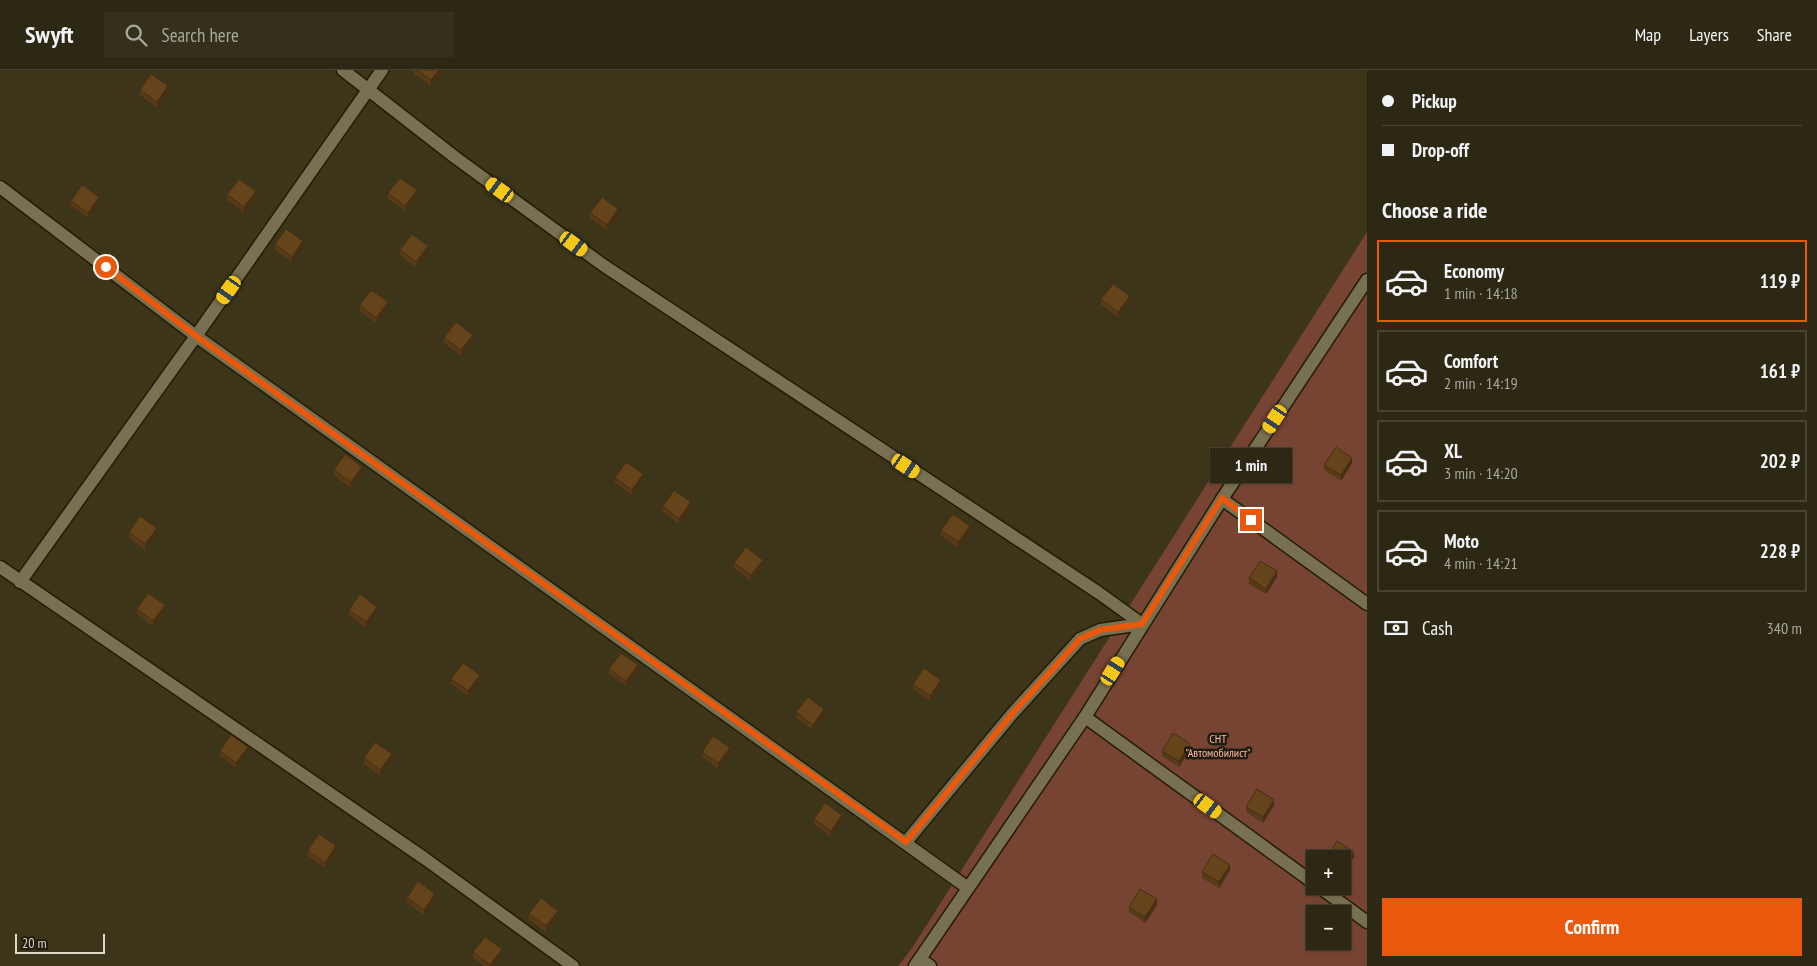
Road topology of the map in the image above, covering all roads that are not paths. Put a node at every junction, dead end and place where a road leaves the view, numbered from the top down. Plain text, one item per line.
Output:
1 (343, 70) edge
2 (382, 70) edge
3 (368, 90) junction
4 (0, 187) edge
5 (1367, 280) edge
6 (1363, 295) edge
7 (196, 336) junction
8 (1222, 498) junction
9 (0, 567) edge
10 (20, 582) junction
11 (1367, 604) edge
12 (1142, 624) junction
13 (1084, 717) junction
14 (906, 842) junction
15 (1306, 877) edge
16 (968, 888) junction
17 (1330, 895) edge
18 (1367, 922) edge
19 (922, 964) edge
20 (574, 966) edge

1 - 3 street
2 - 3 street
3 - 7 street
3 - 12 street
4 - 7 street
5 - 6 street
6 - 8 street
7 - 10 street
7 - 14 street
8 - 11 street
8 - 12 street
9 - 10 street
10 - 20 street
12 - 13 street
12 - 14 street
13 - 15 street
13 - 16 street
14 - 16 street
16 - 19 street
17 - 18 street

